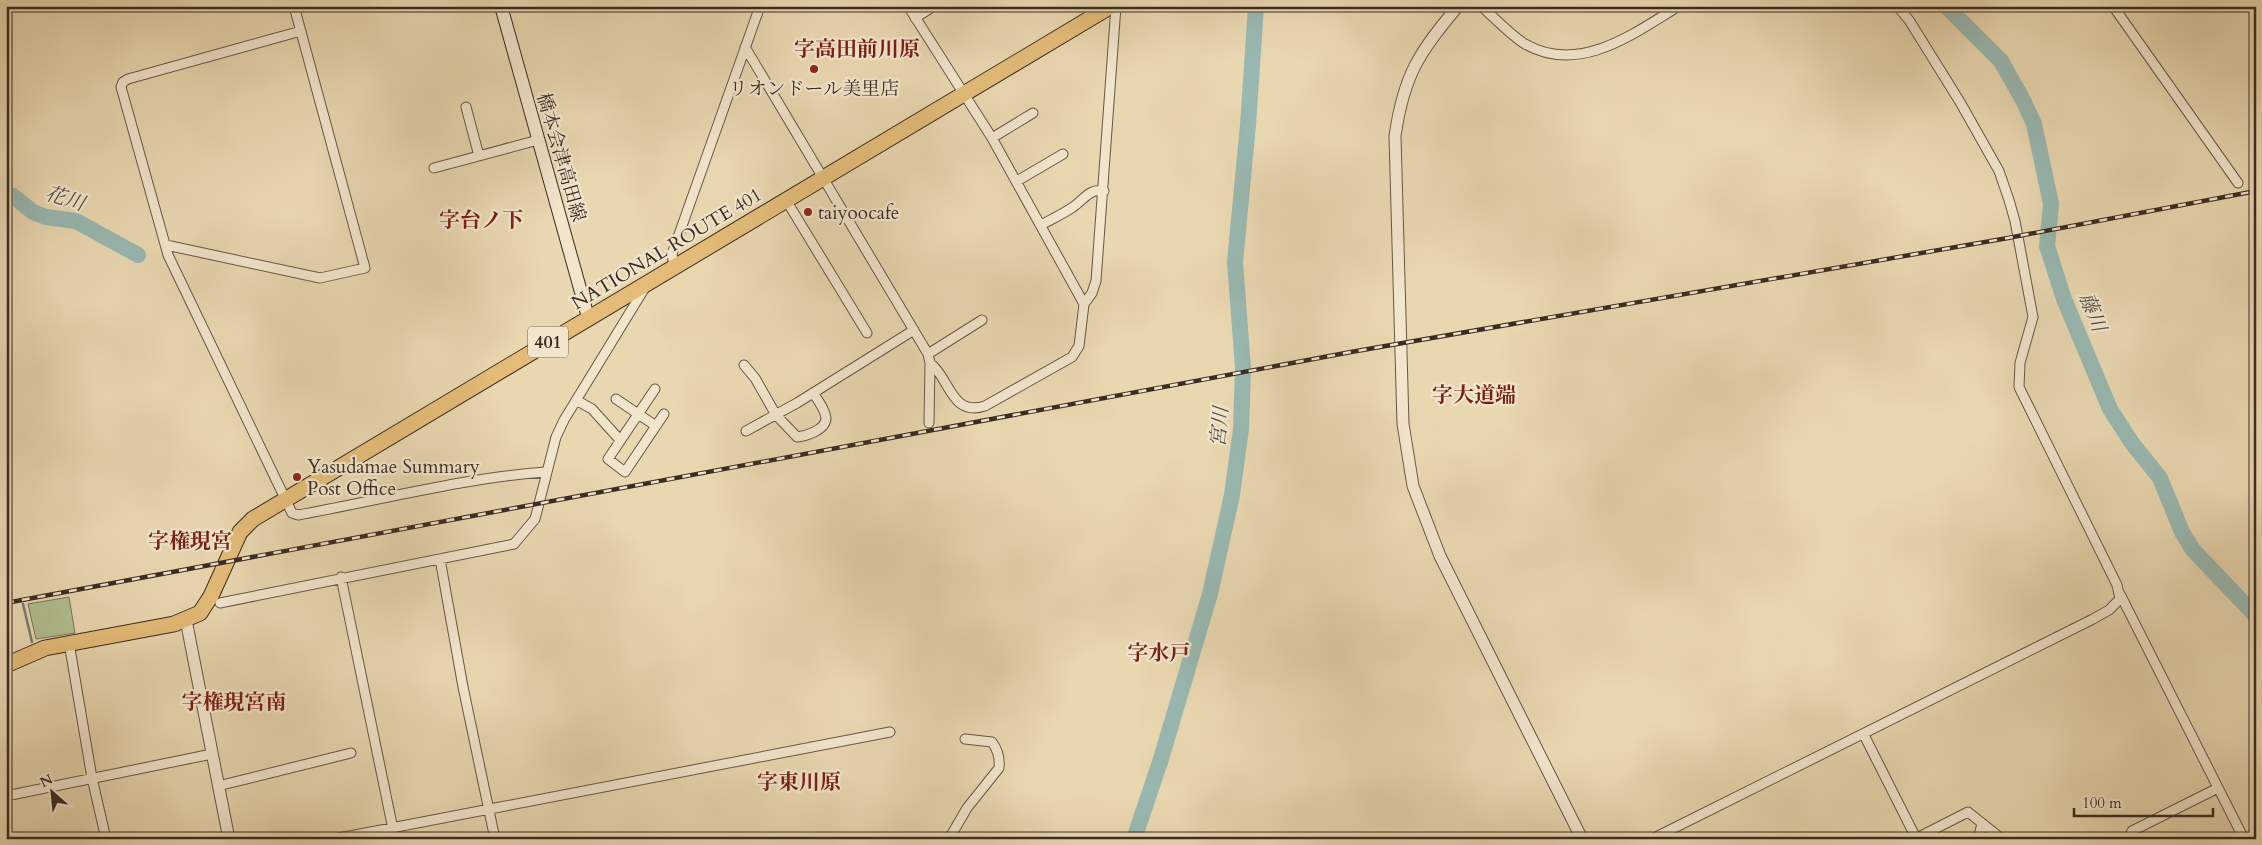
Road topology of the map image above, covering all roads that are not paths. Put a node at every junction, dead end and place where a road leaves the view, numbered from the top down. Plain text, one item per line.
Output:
1 (294, 6) edge
2 (501, 6) edge
3 (760, 6) edge
4 (908, 6) edge
5 (934, 6) edge
6 (1110, 6) edge
7 (1116, 6) edge
8 (1458, 6) edge
9 (1481, 6) edge
10 (1679, 6) edge
11 (1897, 6) edge
12 (2113, 6) edge
13 (915, 18) junction
14 (301, 31) junction
15 (745, 47) junction
16 (963, 93) junction
17 (466, 107) dead end
18 (1033, 114) dead end
19 (992, 138) junction
20 (538, 140) junction
21 (1063, 154) dead end
22 (479, 156) junction
23 (434, 168) dead end
24 (824, 177) junction
25 (1017, 181) junction
26 (2238, 183) dead end
27 (1104, 191) junction
28 (786, 200) junction
29 (1041, 226) junction
30 (166, 245) junction
31 (674, 266) junction
32 (646, 283) junction
33 (1084, 304) junction
34 (588, 318) junction
35 (982, 320) dead end
36 (914, 330) junction
37 (867, 333) dead end
38 (928, 354) junction
39 (930, 363) junction
40 (744, 365) dead end
41 (655, 389) dead end
42 (813, 393) junction
43 (616, 399) dead end
44 (576, 400) junction
45 (638, 414) junction
46 (664, 414) dead end
47 (776, 415) junction
48 (929, 423) dead end
49 (656, 426) junction
50 (746, 431) dead end
51 (620, 440) junction
52 (546, 472) junction
53 (286, 501) junction
54 (440, 559) junction
55 (341, 577) junction
56 (2120, 594) junction
57 (220, 604) dead end
58 (186, 620) junction
59 (69, 643) junction
60 (6, 665) edge
61 (890, 732) dead end
62 (1864, 734) junction
63 (965, 739) dead end
64 (351, 753) dead end
65 (212, 754) junction
66 (92, 778) junction
67 (218, 786) junction
68 (2218, 788) junction
69 (6, 796) edge
70 (489, 808) junction
71 (1982, 824) junction
72 (392, 827) junction
73 (1916, 838) edge
74 (106, 839) edge
75 (229, 839) edge
76 (334, 839) edge
77 (395, 839) edge
78 (495, 839) edge
79 (949, 839) edge
80 (1582, 839) edge
81 (1652, 839) edge
82 (1978, 839) edge
83 (2002, 839) edge
84 (2128, 839) edge
85 (2244, 839) edge

1 - 14 street
2 - 20 main road, 橋本会津高田線
3 - 15 street
4 - 13 street
5 - 13 street
6 - 16 highway, NATIONAL ROUTE 401 / 401
7 - 27 street
8 - 80 street
9 - 10 street
11 - 56 street
12 - 26 street
13 - 16 street
14 - 30 street
14 - 30 street
15 - 24 street
15 - 31 street
16 - 19 street
16 - 24 highway, NATIONAL ROUTE 401 / 401
17 - 22 street
18 - 19 street
19 - 25 street
20 - 22 street
20 - 34 main road, 橋本会津高田線
21 - 25 street
22 - 23 street
24 - 28 highway, NATIONAL ROUTE 401 / 401
24 - 36 street
25 - 29 street
27 - 29 street
27 - 33 street
28 - 31 highway, NATIONAL ROUTE 401 / 401
28 - 37 street
29 - 33 street
30 - 53 street
31 - 32 highway, NATIONAL ROUTE 401 / 401
32 - 34 highway, NATIONAL ROUTE 401 / 401
32 - 44 street
33 - 39 street
34 - 53 highway, NATIONAL ROUTE 401 / 401
35 - 38 street
36 - 38 street
36 - 42 street
38 - 39 street
39 - 48 street
40 - 47 street
41 - 45 street
42 - 47 street
42 - 47 street
43 - 45 street
44 - 51 street
44 - 52 street
45 - 49 street
45 - 51 street
46 - 49 street
47 - 50 street
49 - 51 street
52 - 53 street
52 - 54 street
53 - 58 highway, NATIONAL ROUTE 401 / 401
54 - 55 street
54 - 70 street
55 - 57 street
55 - 72 street
56 - 62 street
56 - 68 street
58 - 59 highway, NATIONAL ROUTE 401 / 401
58 - 65 street
59 - 60 highway, NATIONAL ROUTE 401 / 401
59 - 66 street
61 - 70 street
62 - 73 street
62 - 81 street
63 - 79 street
64 - 67 street
65 - 66 street
65 - 67 street
66 - 69 street
66 - 74 street
67 - 75 street
68 - 84 street
68 - 85 street
70 - 72 street
70 - 78 street
71 - 73 street
71 - 82 street
71 - 83 street
72 - 76 street
72 - 77 street

